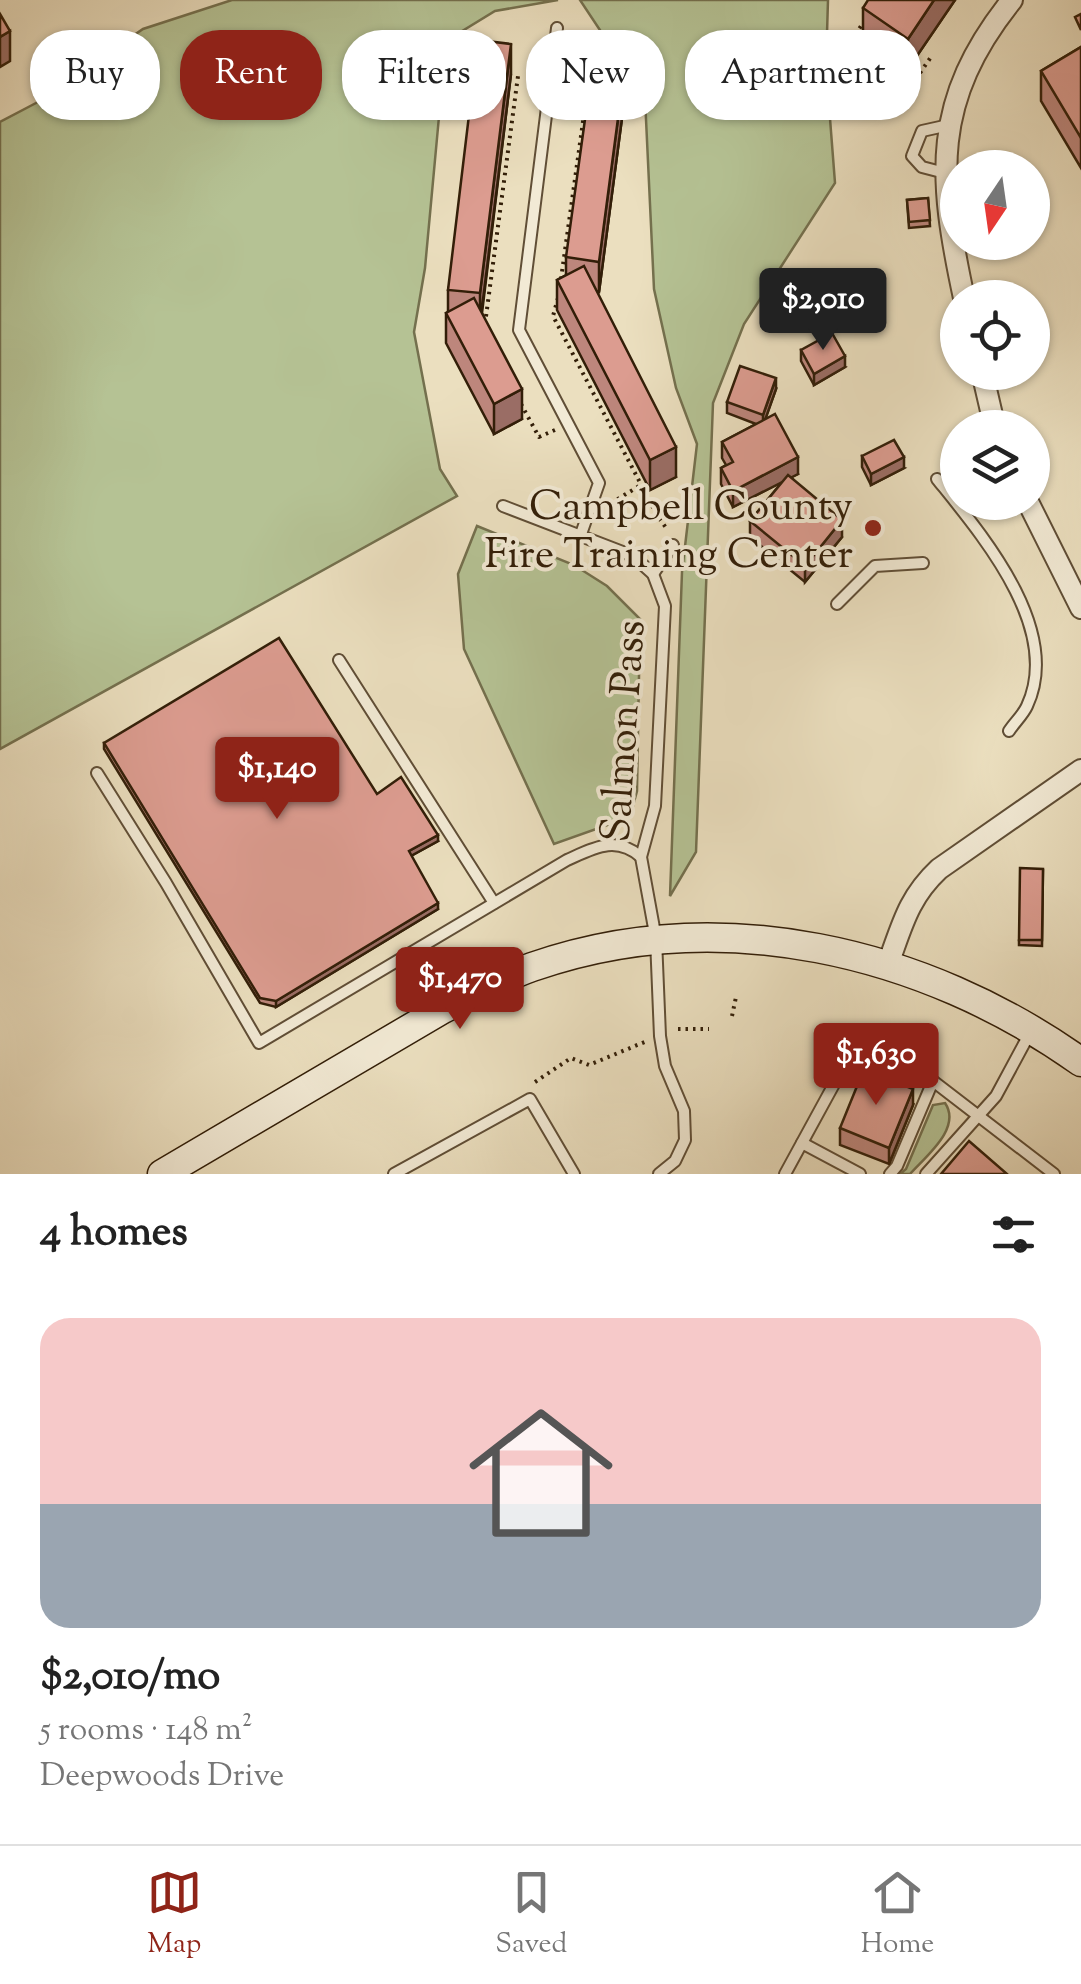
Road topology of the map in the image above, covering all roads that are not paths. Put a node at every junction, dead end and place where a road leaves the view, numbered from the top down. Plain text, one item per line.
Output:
1 (1012, 0) edge
2 (556, 28) dead end
3 (949, 125) junction
4 (947, 150) edge
5 (940, 172) edge
6 (937, 479) dead end
7 (503, 506) dead end
8 (1037, 520) edge
9 (582, 534) junction
10 (673, 545) road end
11 (924, 563) dead end
12 (653, 574) junction
13 (837, 604) dead end
14 (1081, 608) edge
15 (339, 660) dead end
16 (1009, 731) dead end
17 (1081, 770) edge
18 (98, 773) dead end
19 (641, 857) junction
20 (494, 903) junction
21 (656, 940) junction
22 (888, 964) junction
23 (1032, 1030) junction
24 (1081, 1062) edge
25 (933, 1081) junction
26 (980, 1114) junction
27 (802, 1143) junction
28 (162, 1174) edge
29 (394, 1174) edge
30 (574, 1174) edge
31 (659, 1174) edge
32 (785, 1174) edge
33 (860, 1174) edge
34 (890, 1174) edge
35 (926, 1174) edge
36 (1054, 1174) edge

1 - 3 street
2 - 9 lane
3 - 4 street
3 - 5 lane
6 - 16 lane
7 - 9 lane, Salmon Pass
8 - 14 street
9 - 12 lane, Salmon Pass
10 - 12 lane
11 - 13 lane
12 - 19 lane, Salmon Pass
15 - 20 lane
17 - 22 street
18 - 20 lane
19 - 20 lane
19 - 21 lane, Salmon Pass
21 - 22 main road
21 - 28 main road
21 - 31 lane, Salmon Pass
22 - 23 main road
23 - 24 main road
23 - 26 lane
25 - 26 lane
25 - 27 lane
25 - 34 lane
26 - 35 lane
26 - 36 lane
27 - 32 lane
27 - 33 lane
29 - 30 lane

